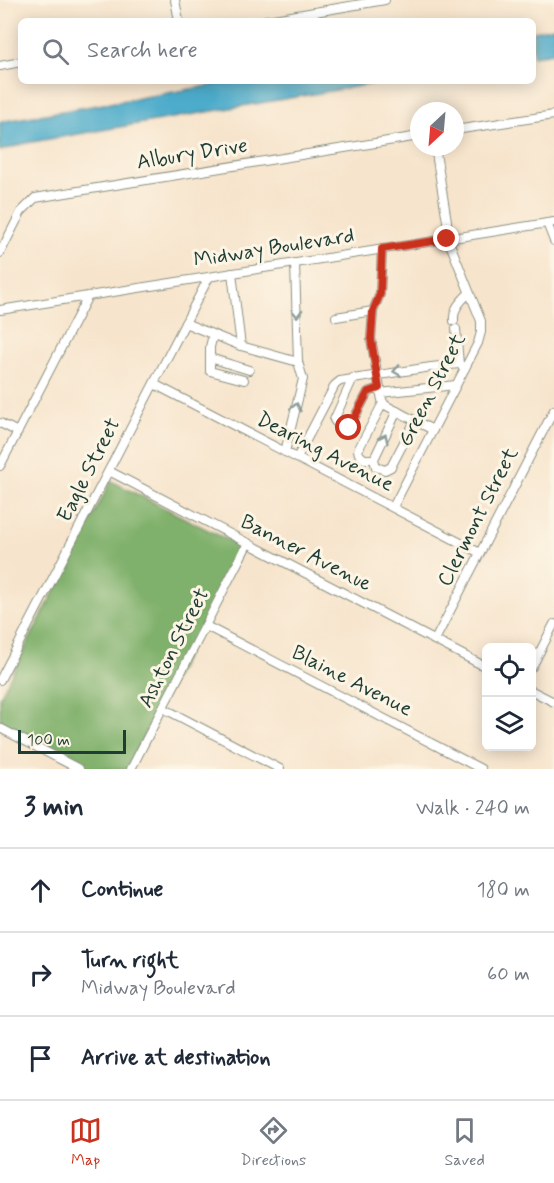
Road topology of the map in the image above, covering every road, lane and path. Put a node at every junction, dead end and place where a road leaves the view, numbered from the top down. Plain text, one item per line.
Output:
1 (175, 0) edge
2 (385, 0) edge
3 (178, 18) edge
4 (280, 18) edge
5 (18, 63) edge
6 (0, 66) edge
7 (554, 114) edge
8 (464, 129) edge
9 (410, 137) edge
10 (436, 156) edge
11 (550, 222) edge
12 (447, 239) junction
13 (554, 241) edge
14 (382, 249) junction
15 (0, 253) edge
16 (295, 263) junction
17 (232, 273) junction
18 (209, 277) junction
19 (469, 293) junction
20 (88, 296) junction
21 (0, 310) edge
22 (373, 311) junction
23 (336, 317) dead end
24 (185, 323) junction
25 (213, 335) junction
26 (241, 346) junction
27 (210, 358) junction
28 (298, 362) junction
29 (462, 366) junction
30 (249, 370) dead end
31 (377, 374) junction
32 (353, 378) junction
33 (244, 380) dead end
34 (154, 384) junction
35 (456, 385) junction
36 (380, 390) junction
37 (383, 403) junction
38 (554, 410) edge
39 (397, 411) junction
40 (415, 421) junction
41 (0, 423) edge
42 (433, 430) junction
43 (18, 432) junction
44 (285, 452) junction
45 (297, 458) junction
46 (374, 459) junction
47 (0, 466) edge
48 (109, 471) junction
49 (393, 507) junction
50 (248, 543) junction
51 (480, 553) junction
52 (554, 624) edge
53 (206, 626) junction
54 (435, 640) junction
55 (536, 658) edge
56 (482, 665) edge
57 (0, 680) edge
58 (536, 693) edge
59 (554, 702) edge
60 (163, 708) junction
61 (0, 728) edge
62 (79, 769) edge
63 (131, 769) edge
64 (280, 769) edge
65 (481, 769) edge

1 - 3 street
2 - 4 street
5 - 6 street
7 - 8 street
9 - 15 street, Albury Drive
10 - 12 street, Green Street
11 - 12 street, Midway Boulevard
11 - 13 street
12 - 14 street, Midway Boulevard
12 - 19 street, Green Street
14 - 16 street, Midway Boulevard
14 - 22 street
16 - 17 street, Midway Boulevard
16 -> 28 street
17 - 18 street, Midway Boulevard
17 - 26 street
18 - 20 street, Midway Boulevard
18 - 24 street, Eagle Street
19 - 29 street
19 - 29 street, Green Street
20 - 21 street, Midway Boulevard
20 - 43 street
22 - 23 street
22 - 31 street
24 - 25 street
24 - 34 street, Eagle Street
25 - 26 street
25 - 27 street
26 - 28 street
27 - 30 street
27 - 33 street
44 -> 28 street
29 -> 31 street
29 - 35 street, Green Street
31 - 32 street
31 - 36 street
32 - 36 street
32 - 45 street
34 - 44 street, Dearing Avenue
34 - 48 street, Eagle Street
35 - 36 street
35 - 42 street, Green Street
36 - 37 street
37 - 39 street
37 - 46 street
38 - 51 street, Clermont Street
39 - 40 street
46 -> 39 street
40 - 42 street
40 - 46 street
41 - 43 street
42 - 49 street, Green Street
43 - 47 street
44 - 45 street, Dearing Avenue
45 - 49 street, Dearing Avenue
48 - 50 street, Banner Avenue
48 - 57 street, Eagle Street
49 - 51 street, Dearing Avenue
50 - 53 street, Ashton Street
50 - 54 street, Banner Avenue
51 - 54 street, Clermont Street
52 - 55 street
53 - 60 street, Ashton Street
53 - 65 street, Blaine Avenue
54 - 56 street, Banner Avenue
58 - 59 street
60 - 63 street, Ashton Street
60 - 64 street
61 - 62 street

